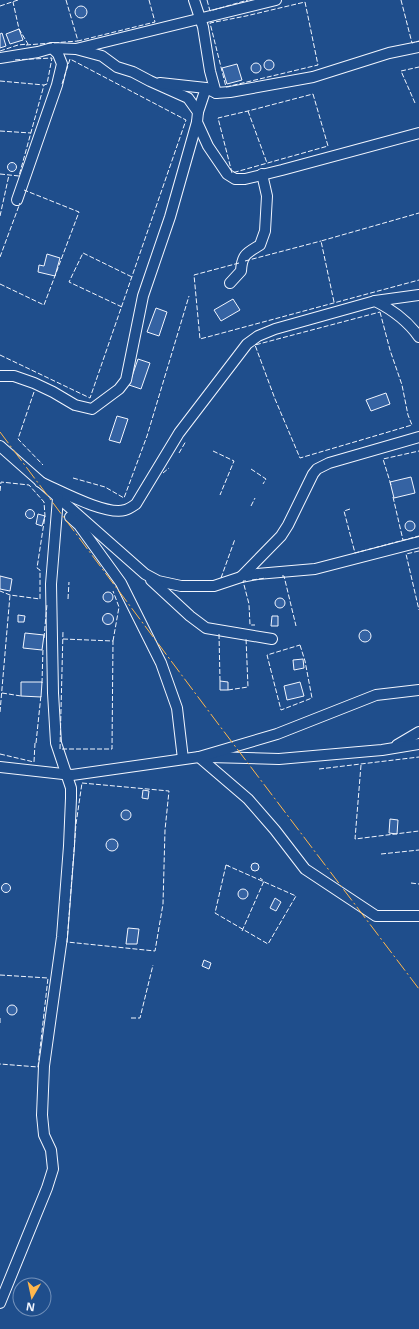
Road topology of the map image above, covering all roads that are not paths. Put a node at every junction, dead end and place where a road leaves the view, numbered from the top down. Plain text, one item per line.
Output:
1 (194, 0) edge
2 (276, 0) edge
3 (201, 18) junction
4 (419, 47) edge
5 (52, 48) junction
6 (76, 49) junction
7 (0, 58) edge
8 (150, 81) junction
9 (206, 88) junction
10 (216, 93) junction
11 (198, 117) junction
12 (419, 133) edge
13 (262, 174) junction
14 (17, 200) dead end
15 (230, 282) dead end
16 (419, 295) edge
17 (375, 301) junction
18 (419, 337) edge
19 (0, 376) edge
20 (419, 437) edge
21 (0, 446) edge
22 (40, 482) junction
23 (58, 501) junction
24 (419, 542) edge
25 (145, 574) junction
26 (241, 577) junction
27 (272, 639) dead end
28 (419, 690) edge
29 (419, 732) edge
30 (419, 744) edge
31 (394, 748) junction
32 (199, 757) junction
33 (182, 759) junction
34 (0, 767) edge
35 (67, 775) junction
36 (419, 916) edge
37 (0, 1303) edge

1 - 3 street
2 - 3 street
3 - 6 street
3 - 10 street
4 - 10 street
5 - 6 street
5 - 7 street
5 - 14 street
6 - 8 street
8 - 9 street
8 - 11 street
9 - 10 street
9 - 11 street
11 - 13 street
11 - 19 street
12 - 13 street
13 - 15 street
16 - 17 street
17 - 18 street
17 - 22 street
20 - 26 street
21 - 22 street
22 - 23 street
23 - 25 street
23 - 33 street
23 - 35 street
24 - 26 street
25 - 26 street
25 - 27 street
28 - 32 street
29 - 31 street
30 - 31 street
31 - 32 street
32 - 33 street
32 - 36 street
33 - 35 street
34 - 35 street
35 - 37 street

